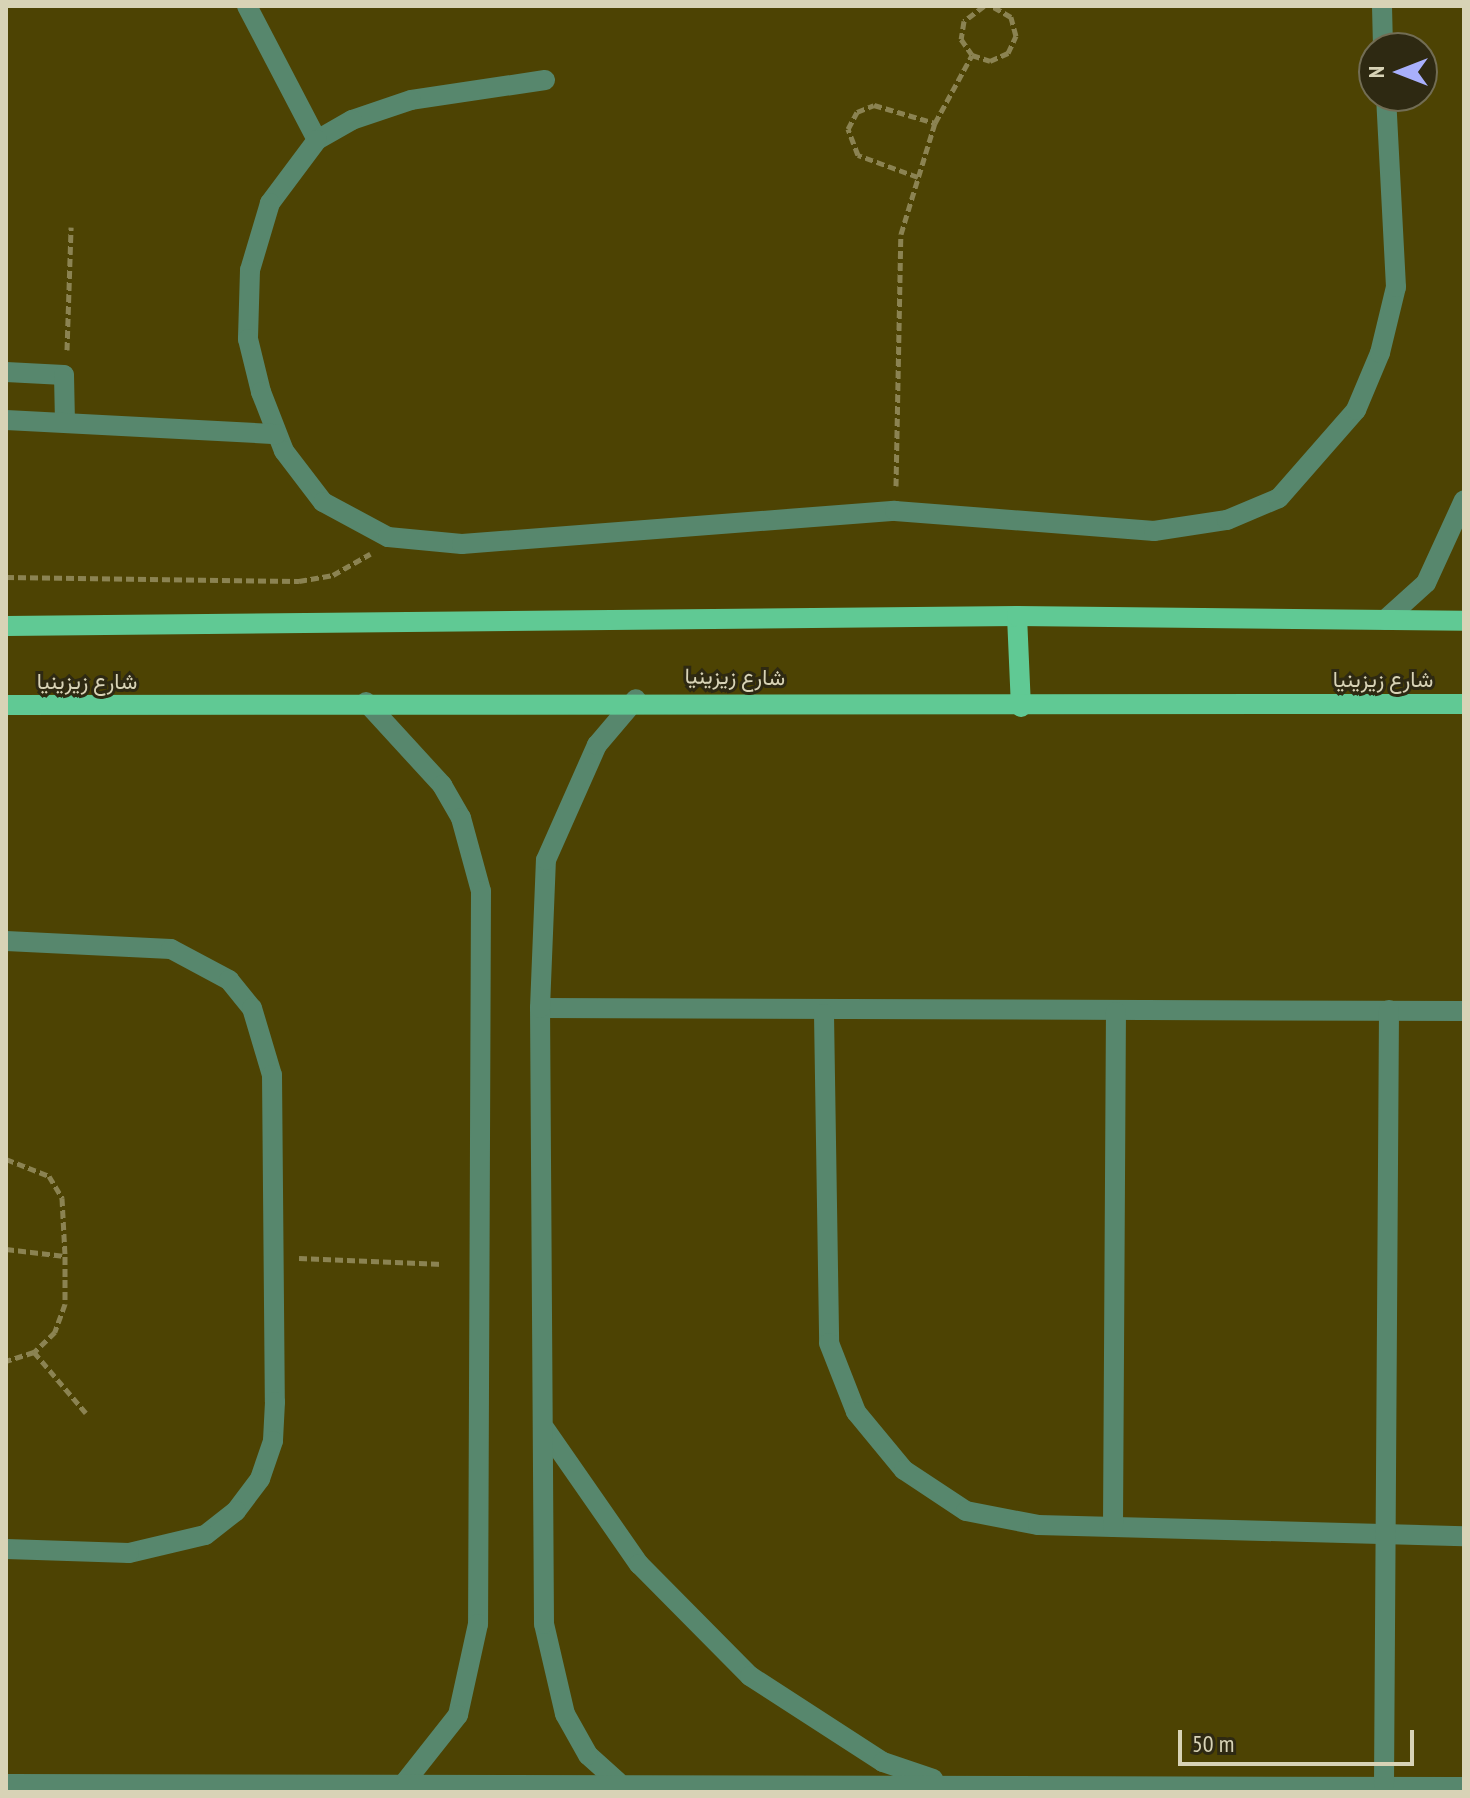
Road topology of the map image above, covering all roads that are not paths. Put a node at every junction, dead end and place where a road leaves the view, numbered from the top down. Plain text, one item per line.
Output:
1 (247, 6) edge
2 (1382, 6) edge
3 (1383, 32) edge
4 (545, 80) dead end
5 (1387, 112) edge
6 (317, 140) junction
7 (6, 372) edge
8 (6, 420) edge
9 (65, 422) junction
10 (277, 434) junction
11 (1464, 500) edge
12 (1017, 616) junction
13 (1385, 620) junction
14 (1464, 621) edge
15 (6, 626) edge
16 (636, 699) junction
17 (366, 702) junction
18 (1464, 704) edge
19 (6, 705) edge
20 (1021, 707) junction
21 (6, 941) edge
22 (540, 1008) junction
23 (1389, 1010) junction
24 (1464, 1011) edge
25 (1116, 1012) junction
26 (824, 1014) junction
27 (545, 1429) junction
28 (1113, 1527) junction
29 (1386, 1535) junction
30 (1464, 1536) edge
31 (6, 1549) edge
32 (405, 1782) junction
33 (618, 1782) junction
34 (6, 1784) edge
35 (1384, 1784) junction
36 (951, 1786) junction
37 (1464, 1787) edge

1 - 6 street
2 - 3 street
4 - 6 street
5 - 10 street
6 - 10 street
7 - 9 street
8 - 9 street
9 - 10 street
11 - 13 street
12 - 13 main road
12 - 15 main road
12 - 20 main road
13 - 14 main road
16 - 17 main road, شارع زيزينيا
16 - 20 main road, شارع زيزينيا
16 - 22 street
17 - 19 main road, شارع زيزينيا
17 - 32 street
18 - 20 main road, شارع زيزينيا
21 - 31 street
22 - 26 street
22 - 27 street
23 - 24 street
23 - 25 street
23 - 29 street
25 - 26 street
25 - 28 street
26 - 28 street
27 - 33 street
27 - 36 street
28 - 29 street
29 - 30 street
29 - 35 street
32 - 33 street
32 - 34 street
33 - 36 street
35 - 36 street
35 - 37 street

